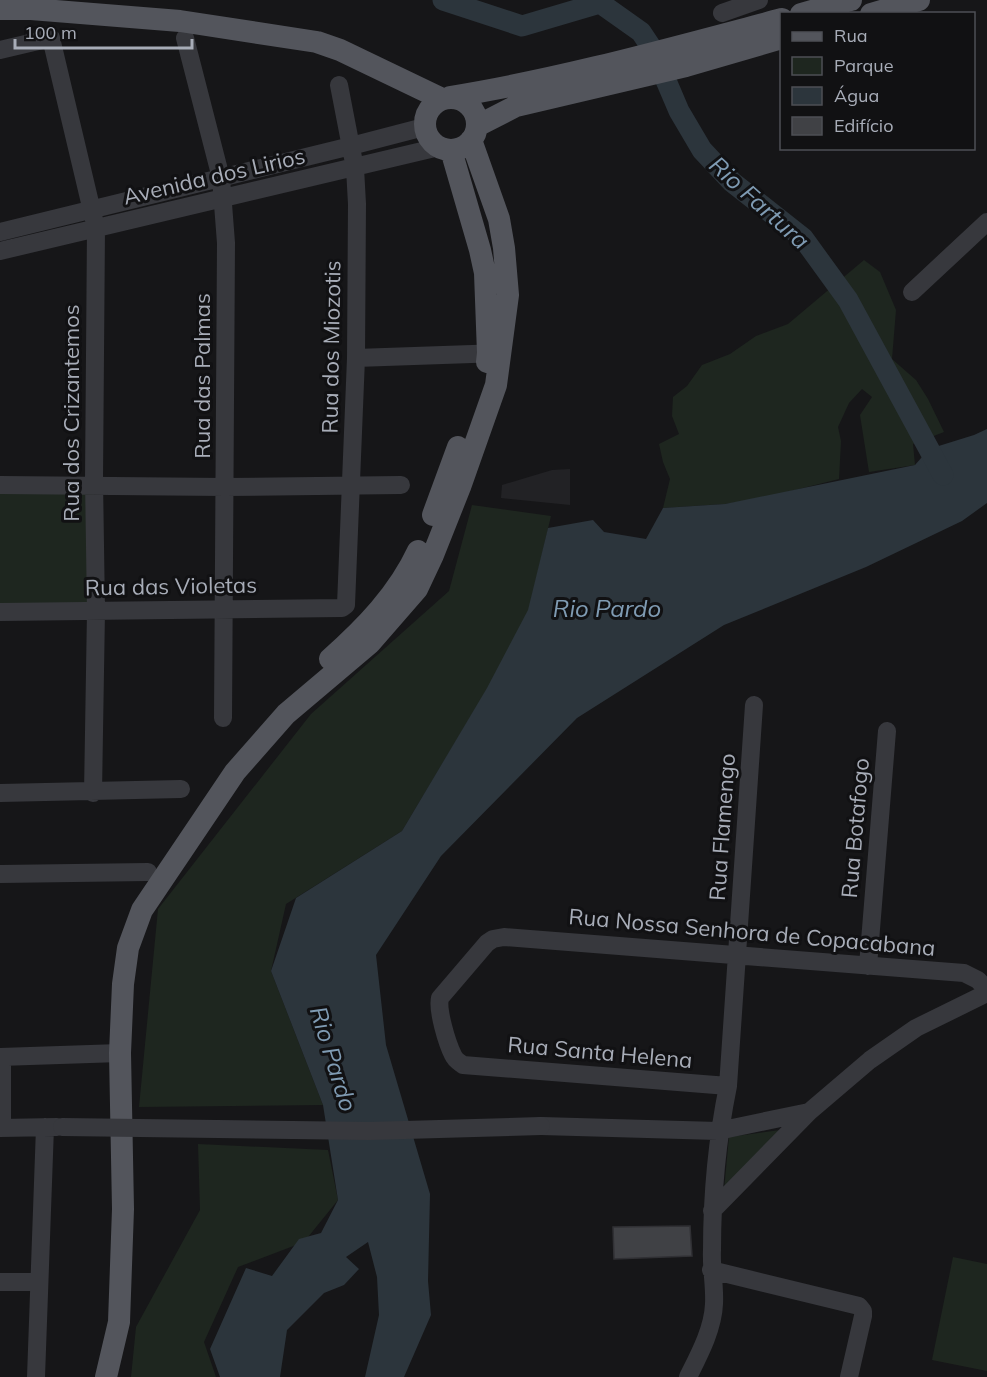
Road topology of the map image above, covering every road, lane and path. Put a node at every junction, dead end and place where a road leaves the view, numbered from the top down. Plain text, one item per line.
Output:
1 (851, 0) edge
2 (919, 0) edge
3 (753, 1) edge
4 (0, 9) edge
5 (808, 12) edge
6 (878, 12) edge
7 (722, 13) dead end
8 (780, 17) edge
9 (780, 19) edge
10 (749, 27) junction
11 (185, 38) dead end
12 (780, 38) edge
13 (0, 50) edge
14 (682, 56) junction
15 (637, 67) junction
16 (339, 85) dead end
17 (436, 108) junction
18 (474, 133) junction
19 (351, 146) junction
20 (445, 148) junction
21 (355, 168) junction
22 (221, 178) junction
23 (223, 200) junction
24 (92, 209) junction
25 (987, 222) edge
26 (96, 228) junction
27 (0, 232) edge
28 (0, 251) edge
29 (912, 291) dead end
30 (495, 353) junction
31 (356, 357) junction
32 (94, 484) junction
33 (0, 485) edge
34 (401, 485) dead end
35 (351, 486) junction
36 (225, 487) junction
37 (342, 608) joint
38 (224, 609) junction
39 (96, 611) junction
40 (0, 612) edge
41 (754, 705) dead end
42 (223, 718) dead end
43 (887, 730) dead end
44 (181, 789) dead end
45 (0, 793) edge
46 (93, 793) junction
47 (148, 872) junction
48 (0, 874) edge
49 (737, 955) junction
50 (868, 966) junction
51 (987, 991) edge
52 (115, 1053) junction
53 (1, 1057) edge
54 (469, 1065) joint
55 (728, 1086) junction
56 (809, 1112) junction
57 (53, 1127) junction
58 (1, 1128) edge
59 (718, 1131) junction
60 (712, 1211) junction
61 (711, 1270) junction
62 (0, 1282) edge
63 (39, 1282) junction
64 (36, 1377) edge
65 (94, 1377) edge
66 (106, 1377) edge
67 (688, 1377) edge
68 (849, 1377) edge

1 - 5 main road
2 - 6 main road
3 - 7 street
3 - 8 street
3 - 10 street
4 - 17 main road
9 - 10 main road
10 - 14 main road
11 - 22 street, Rua das Palmas
12 - 14 main road
13 - 24 street, Rua dos Crizantemos
14 - 15 main road
15 - 17 main road
15 - 18 main road
16 - 19 street, Rua dos Miozotis
17 - 18 main road
17 - 19 street, Avenida dos Lirios
17 - 20 main road
18 - 20 main road
18 - 30 main road
19 - 21 street, Rua dos Miozotis
19 - 22 street, Avenida dos Lirios
20 - 21 street, Avenida dos Lirios
20 - 30 main road
21 - 23 street, Avenida dos Lirios
21 - 31 street, Rua dos Miozotis
22 - 23 street, Rua das Palmas
22 - 24 street, Avenida dos Lirios
23 - 26 street, Avenida dos Lirios
23 - 36 street, Rua das Palmas
24 - 26 street, Rua dos Crizantemos
24 - 27 street, Avenida dos Lirios
25 - 29 street
26 - 28 street, Avenida dos Lirios
26 - 32 street, Rua dos Crizantemos
30 - 31 street
30 - 47 main road
30 - 52 main road
31 - 35 street, Rua dos Miozotis
32 - 33 street
32 - 36 street
32 - 39 street, Rua dos Crizantemos
34 - 35 street
35 - 36 street
35 - 37 street, Rua dos Miozotis
36 - 38 street, Rua das Palmas
37 - 38 street, Rua das Violetas
38 - 39 street, Rua das Violetas
38 - 42 street, Rua das Palmas
39 - 40 street, Rua das Violetas
39 - 46 street, Rua dos Crizantemos
41 - 49 street, Rua Flamengo
43 - 50 street, Rua Botafogo
44 - 46 street
45 - 46 street
47 - 48 street
47 - 52 main road
49 - 50 street, Rua Nossa Senhora de Copacabana
49 - 54 street, Rua Nossa Senhora de Copacabana
49 - 55 street, Rua Flamengo
50 - 51 street, Rua Nossa Senhora de Copacabana
51 - 56 street
52 - 53 street
52 - 65 main road
52 - 66 main road
53 - 58 street
54 - 55 street, Rua Santa Helena
55 - 59 street, Rua Flamengo
56 - 59 street
56 - 60 street
57 - 58 street
57 - 59 street, bridge
57 - 63 street
59 - 60 street, Rua Flamengo
60 - 61 street, Rua Flamengo
61 - 67 street, Rua Flamengo
61 - 68 street
62 - 63 street
63 - 64 street

